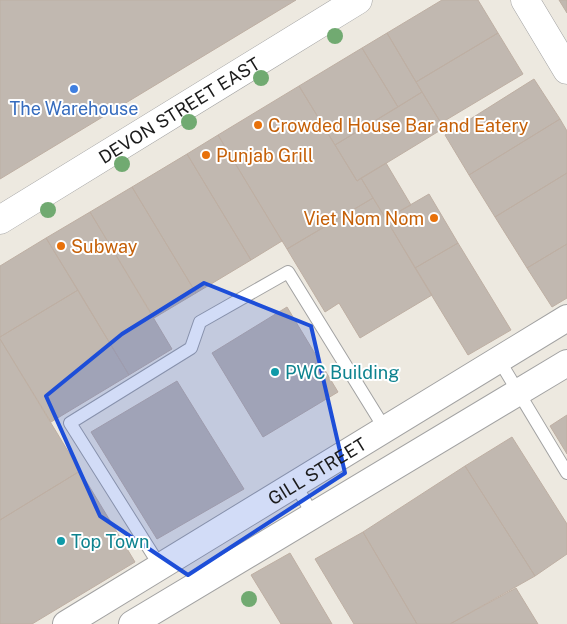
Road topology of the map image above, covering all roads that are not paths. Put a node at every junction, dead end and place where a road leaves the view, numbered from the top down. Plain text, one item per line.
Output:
1 (358, 0) edge
2 (525, 0) edge
3 (567, 70) edge
4 (0, 220) edge
5 (567, 318) edge
6 (499, 360) junction
7 (567, 363) edge
8 (519, 392) junction
9 (385, 429) junction
10 (567, 473) edge
11 (295, 484) junction
12 (313, 515) junction
13 (160, 566) junction
14 (66, 624) edge
15 (132, 624) edge

1 - 4 street, DEVON STREET EAST
2 - 3 street
5 - 6 street, GILL STREET
6 - 8 lane
6 - 9 street, GILL STREET
7 - 8 street, GILL STREET
8 - 10 lane
8 - 12 street, GILL STREET
9 - 11 street, GILL STREET
9 - 13 lane
11 - 12 lane
11 - 13 street, GILL STREET
12 - 15 street, GILL STREET
13 - 14 street, GILL STREET

